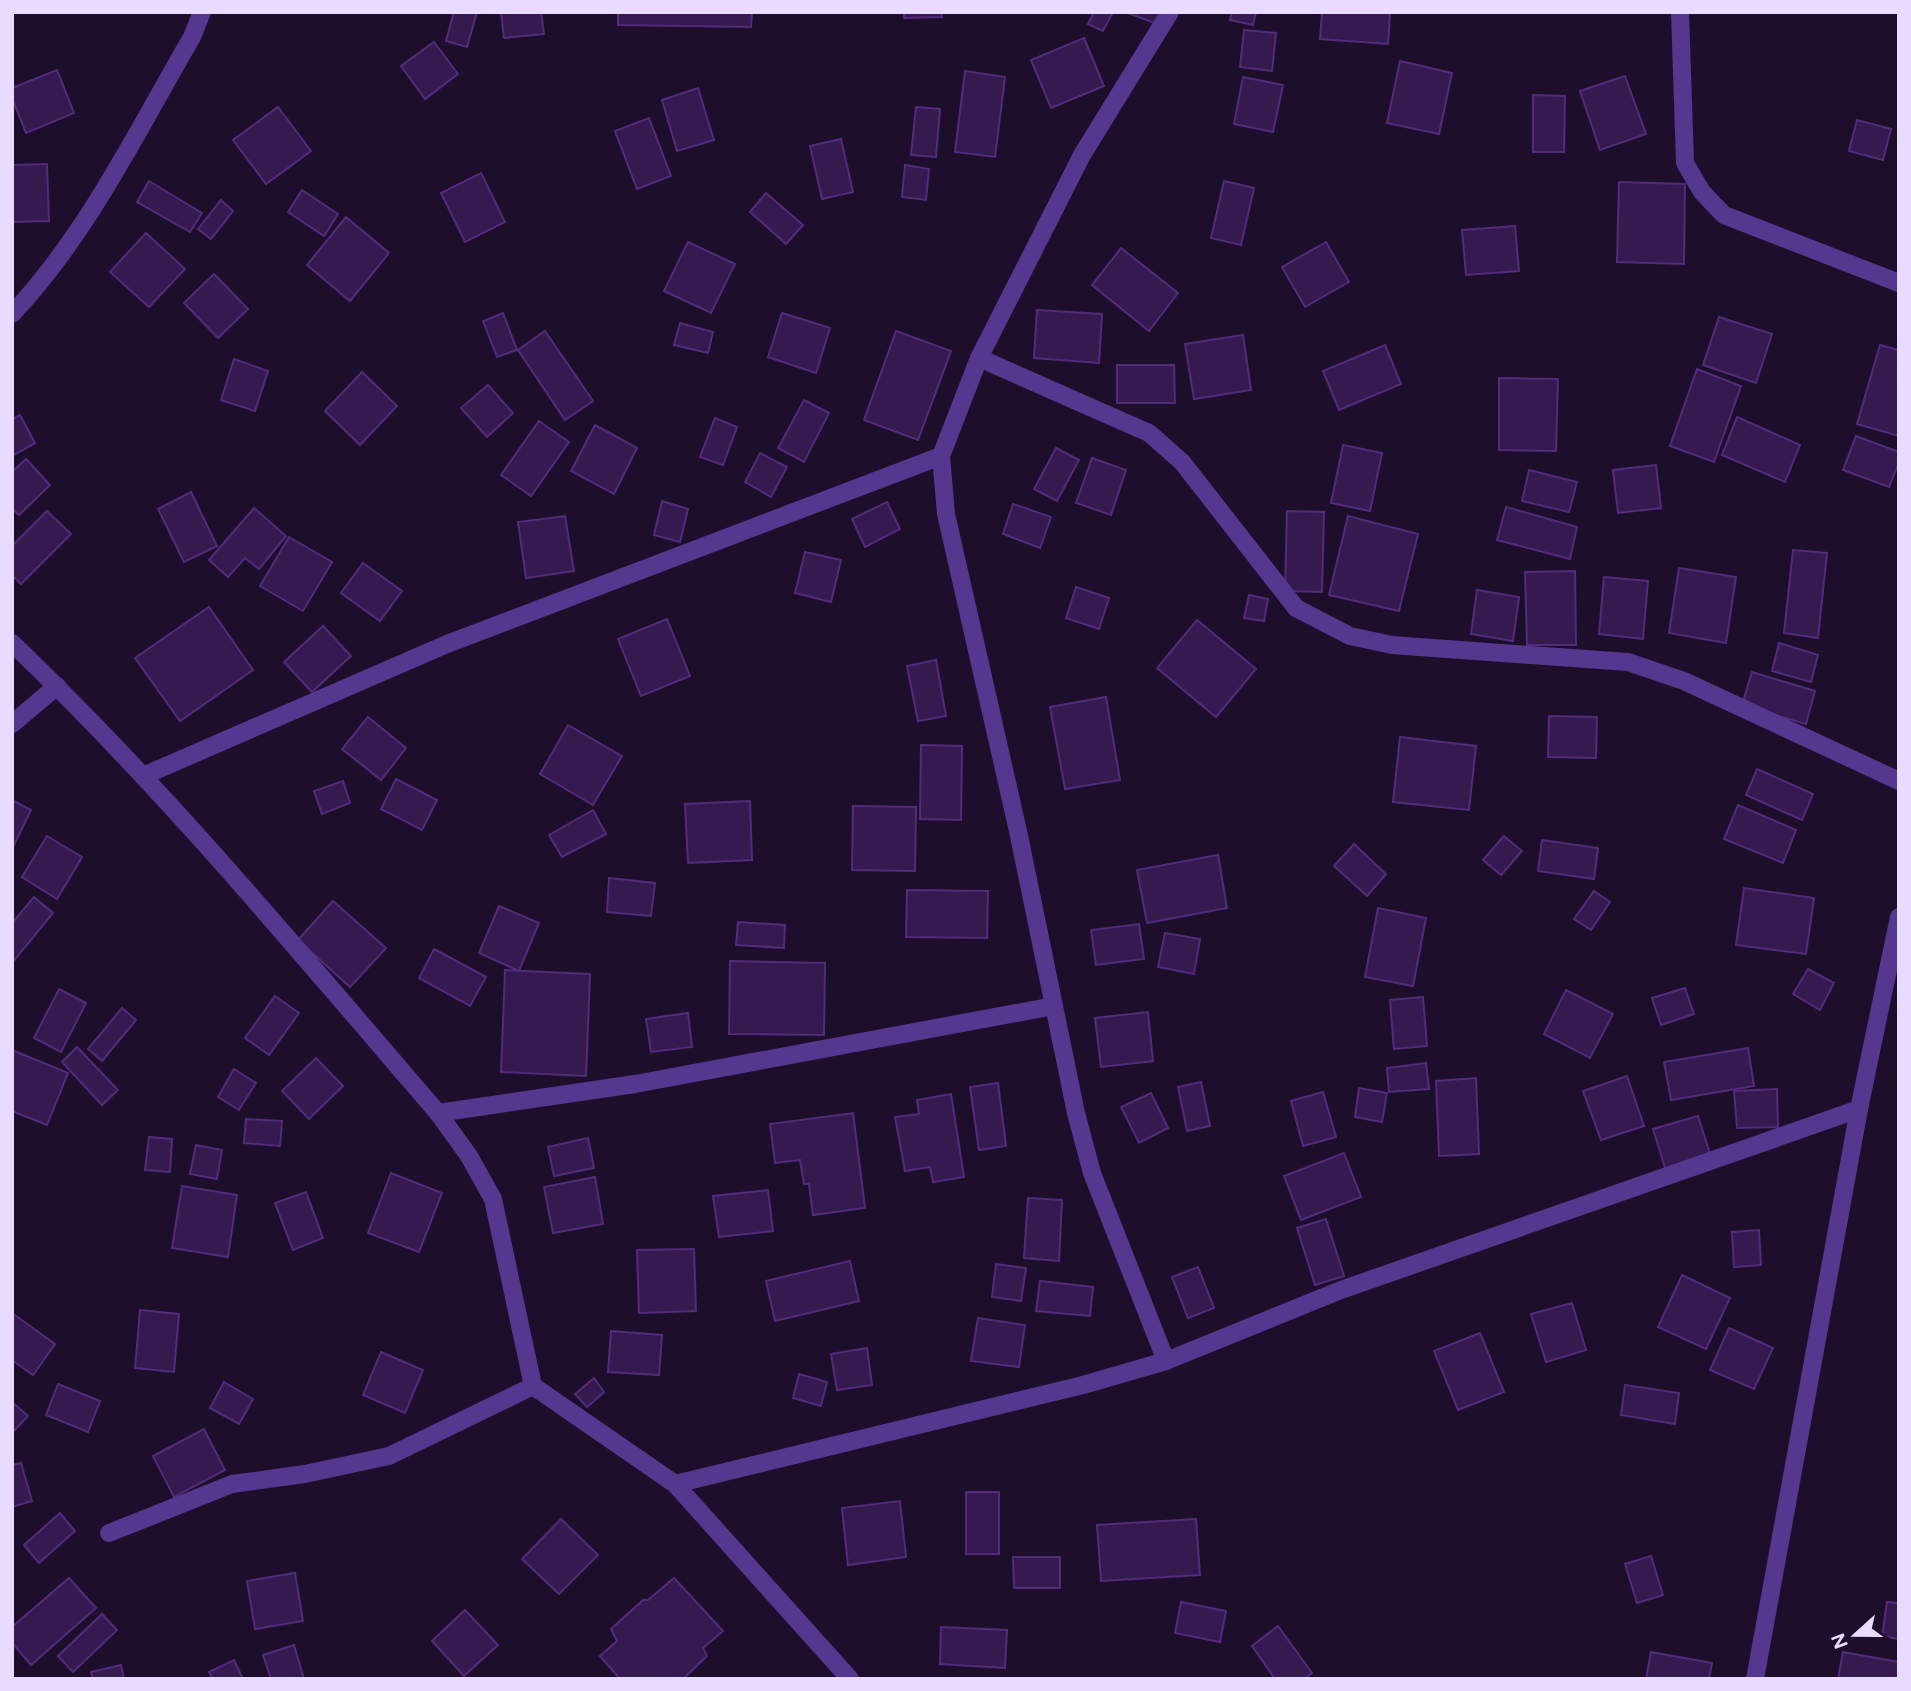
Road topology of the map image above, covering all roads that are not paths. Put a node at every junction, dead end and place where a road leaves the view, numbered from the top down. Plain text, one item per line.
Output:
1 (202, 12) edge
2 (1170, 12) edge
3 (1680, 12) edge
4 (1899, 283) edge
5 (12, 314) edge
6 (979, 358) junction
7 (941, 456) junction
8 (12, 643) edge
9 (57, 686) junction
10 (12, 724) edge
11 (143, 776) junction
12 (1899, 781) edge
13 (1899, 916) edge
14 (1054, 1006) junction
15 (1859, 1109) junction
16 (438, 1113) junction
17 (1166, 1362) junction
18 (533, 1386) junction
19 (675, 1483) junction
20 (109, 1533) dead end
21 (850, 1679) edge
22 (1755, 1679) edge

1 - 5 street
2 - 6 street
3 - 4 street
6 - 7 street
6 - 12 street
7 - 11 street
7 - 14 street
8 - 9 street
9 - 10 street
9 - 11 street
11 - 16 street
13 - 15 street
14 - 16 street
14 - 17 street
15 - 17 street
15 - 22 street
16 - 18 street
17 - 19 street
18 - 19 street
18 - 20 street
19 - 21 street

